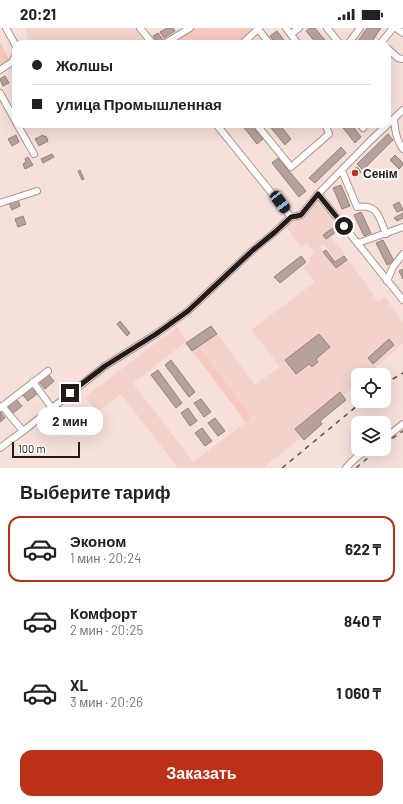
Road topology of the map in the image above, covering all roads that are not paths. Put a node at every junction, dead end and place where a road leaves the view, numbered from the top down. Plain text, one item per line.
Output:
1 (140, 28) edge
2 (190, 28) edge
3 (286, 28) edge
4 (299, 28) edge
5 (327, 28) edge
6 (360, 28) edge
7 (393, 28) edge
8 (396, 28) edge
9 (9, 29) edge
10 (259, 29) edge
11 (403, 32) edge
12 (291, 34) junction
13 (14, 40) edge
14 (150, 40) edge
15 (170, 40) edge
16 (247, 40) edge
17 (267, 40) edge
18 (295, 40) edge
19 (337, 40) edge
20 (351, 40) edge
21 (384, 40) edge
22 (391, 52) edge
23 (403, 59) edge
24 (12, 62) edge
25 (0, 70) edge
26 (0, 93) edge
27 (403, 110) edge
28 (12, 114) edge
29 (394, 118) junction
30 (391, 121) edge
31 (20, 128) edge
32 (219, 128) edge
33 (259, 128) edge
34 (327, 128) edge
35 (384, 128) edge
36 (403, 149) edge
37 (34, 154) dead end
38 (342, 171) junction
39 (37, 191) dead end
40 (318, 194) junction
41 (0, 203) edge
42 (291, 217) junction
43 (403, 227) edge
44 (386, 234) junction
45 (358, 243) junction
46 (403, 254) edge
47 (388, 281) junction
48 (403, 300) edge
49 (48, 371) dead end
50 (33, 382) junction
51 (1, 407) edge
52 (52, 408) junction
53 (403, 424) edge
54 (22, 431) junction
55 (391, 433) edge
56 (0, 448) edge
57 (358, 456) edge
58 (346, 468) edge

1 - 14 street
2 - 15 street
3 - 12 street
4 - 12 street
5 - 19 street
6 - 20 street
7 - 21 street
8 - 11 street
9 - 13 street
10 - 16 street
10 - 17 street
12 - 18 street
22 - 23 street
24 - 25 street
26 - 28 street
27 - 29 street
29 - 30 street
29 - 36 street
31 - 37 street
32 - 42 street
33 - 34 street
35 - 38 street
38 - 40 street
38 - 44 street
39 - 41 street
40 - 42 street
40 - 45 street
42 - 52 street
43 - 44 street
44 - 45 street
45 - 47 street
46 - 47 street
47 - 48 street
49 - 50 street
50 - 51 street
50 - 52 street
51 - 54 street
52 - 54 street
53 - 55 street
54 - 56 street
57 - 58 street

